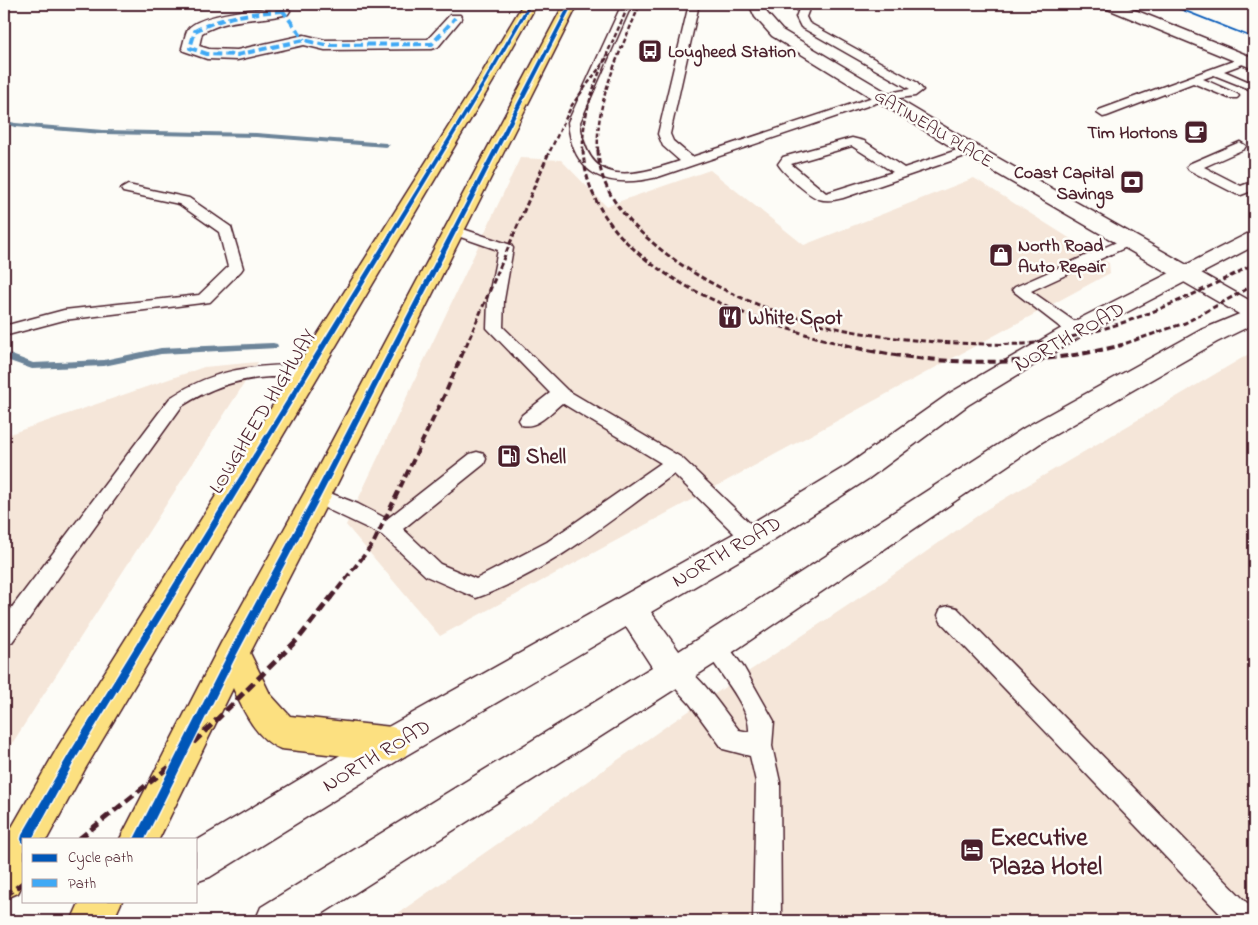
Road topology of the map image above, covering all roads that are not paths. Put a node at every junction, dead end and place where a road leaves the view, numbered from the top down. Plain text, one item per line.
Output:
1 (530, 4) edge
2 (571, 4) edge
3 (628, 4) edge
4 (694, 4) edge
5 (756, 4) edge
6 (806, 4) edge
7 (1108, 4) edge
8 (1146, 4) edge
9 (289, 7) edge
10 (455, 18) dead end
11 (304, 40) junction
12 (1254, 47) edge
13 (1249, 62) edge
14 (1214, 71) junction
15 (1193, 79) junction
16 (1254, 88) edge
17 (1233, 96) dead end
18 (883, 97) junction
19 (1103, 113) dead end
20 (1240, 146) dead end
21 (970, 150) junction
22 (690, 162) junction
23 (903, 173) junction
24 (1254, 185) edge
25 (128, 189) dead end
26 (1241, 191) junction
27 (1254, 198) edge
28 (454, 230) junction
29 (1254, 238) edge
30 (1128, 241) junction
31 (1184, 274) junction
32 (1254, 314) edge
33 (1075, 330) junction
34 (4, 331) edge
35 (307, 371) junction
36 (561, 394) junction
37 (528, 420) dead end
38 (477, 459) dead end
39 (675, 463) junction
40 (317, 496) junction
41 (389, 529) junction
42 (752, 538) junction
43 (630, 607) junction
44 (949, 615) dead end
45 (4, 635) edge
46 (715, 646) junction
47 (234, 653) junction
48 (674, 671) junction
49 (392, 744) junction
50 (760, 746) junction
51 (27, 838) edge
52 (140, 838) edge
53 (22, 847) edge
54 (198, 862) edge
55 (4, 879) edge
56 (275, 921) edge
57 (767, 921) edge
58 (1246, 921) edge

1 - 35 main road, LOUGHEED HIGHWAY
2 - 28 main road
3 - 22 lane
4 - 22 lane
5 - 18 main road, GATINEAU PLACE
6 - 18 lane
7 - 13 main road
8 - 12 main road
9 - 11 main road
9 - 11 main road
10 - 11 main road
13 - 14 lane
14 - 15 lane
14 - 16 lane
15 - 17 lane
15 - 19 lane
18 - 21 main road, GATINEAU PLACE
18 - 22 lane
20 - 26 lane
21 - 23 lane
21 - 30 main road, GATINEAU PLACE
23 - 23 lane
24 - 26 lane
25 - 34 lane
26 - 27 lane
28 - 36 lane
28 - 40 main road
29 - 31 main road, NORTH ROAD
30 - 31 main road, GATINEAU PLACE
30 - 33 lane
31 - 32 main road, GATINEAU PLACE
31 - 33 main road, NORTH ROAD
32 - 46 main road
33 - 42 main road, NORTH ROAD
35 - 45 lane
35 - 51 main road, LOUGHEED HIGHWAY
36 - 37 lane
36 - 39 lane
38 - 41 lane
39 - 41 lane
39 - 42 lane
40 - 41 lane
40 - 47 main road
42 - 43 main road, NORTH ROAD
43 - 48 main road
43 - 49 main road, NORTH ROAD
44 - 58 lane
46 - 48 main road
46 - 50 lane
47 - 49 main road
47 - 52 main road
48 - 50 lane
48 - 56 main road
49 - 54 main road, NORTH ROAD
50 - 57 lane
53 - 55 main road

